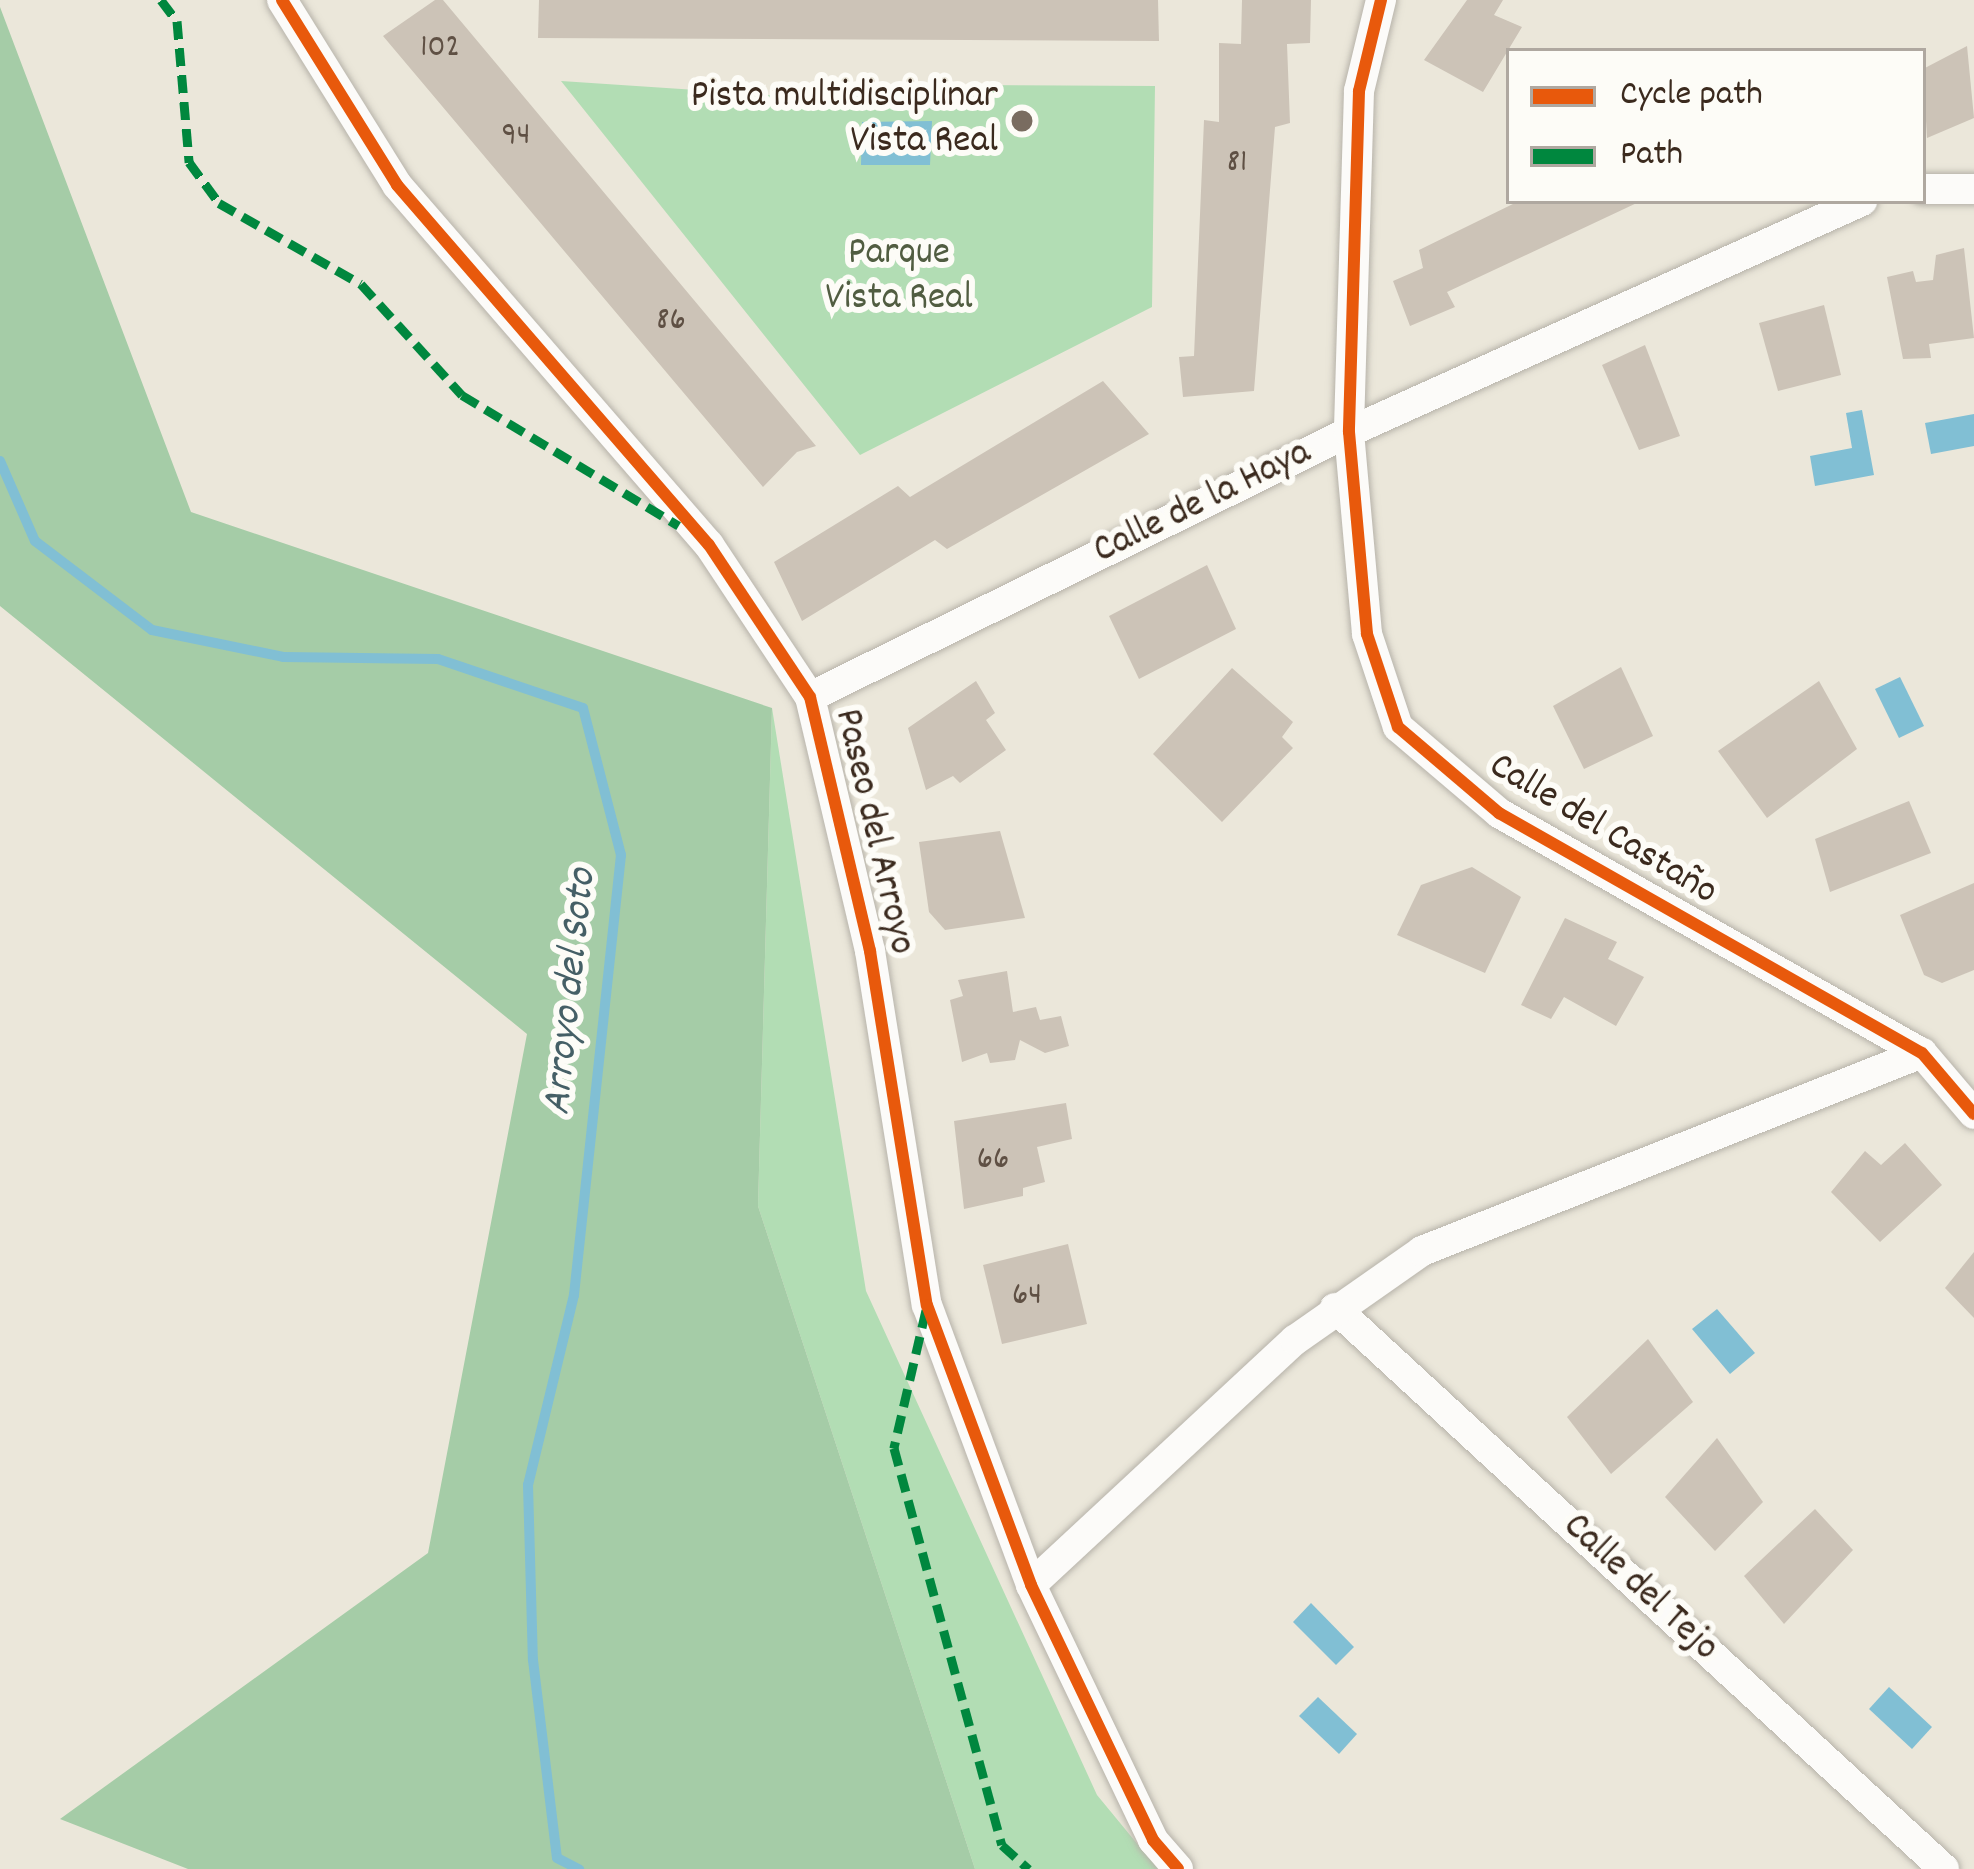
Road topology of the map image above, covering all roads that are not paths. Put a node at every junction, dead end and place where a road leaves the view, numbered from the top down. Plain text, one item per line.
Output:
1 (282, 0) edge
2 (1381, 0) edge
3 (1926, 189) edge
4 (1974, 189) edge
5 (1855, 204) edge
6 (1349, 433) junction
7 (810, 697) junction
8 (1922, 1053) junction
9 (1974, 1114) edge
10 (1335, 1308) junction
11 (1030, 1585) junction
12 (1178, 1869) edge
13 (1944, 1869) edge

1 - 7 street, Paseo del Arroyo
2 - 6 street, Calle del Castaño
3 - 4 street
5 - 6 street, Calle de la Haya
6 - 7 street, Calle de la Haya
6 - 8 street, Calle del Castaño
7 - 11 street, Paseo del Arroyo
8 - 9 street, Calle del Castaño
8 - 10 street
10 - 11 street
10 - 13 street, Calle del Tejo
11 - 12 street, Paseo del Arroyo

